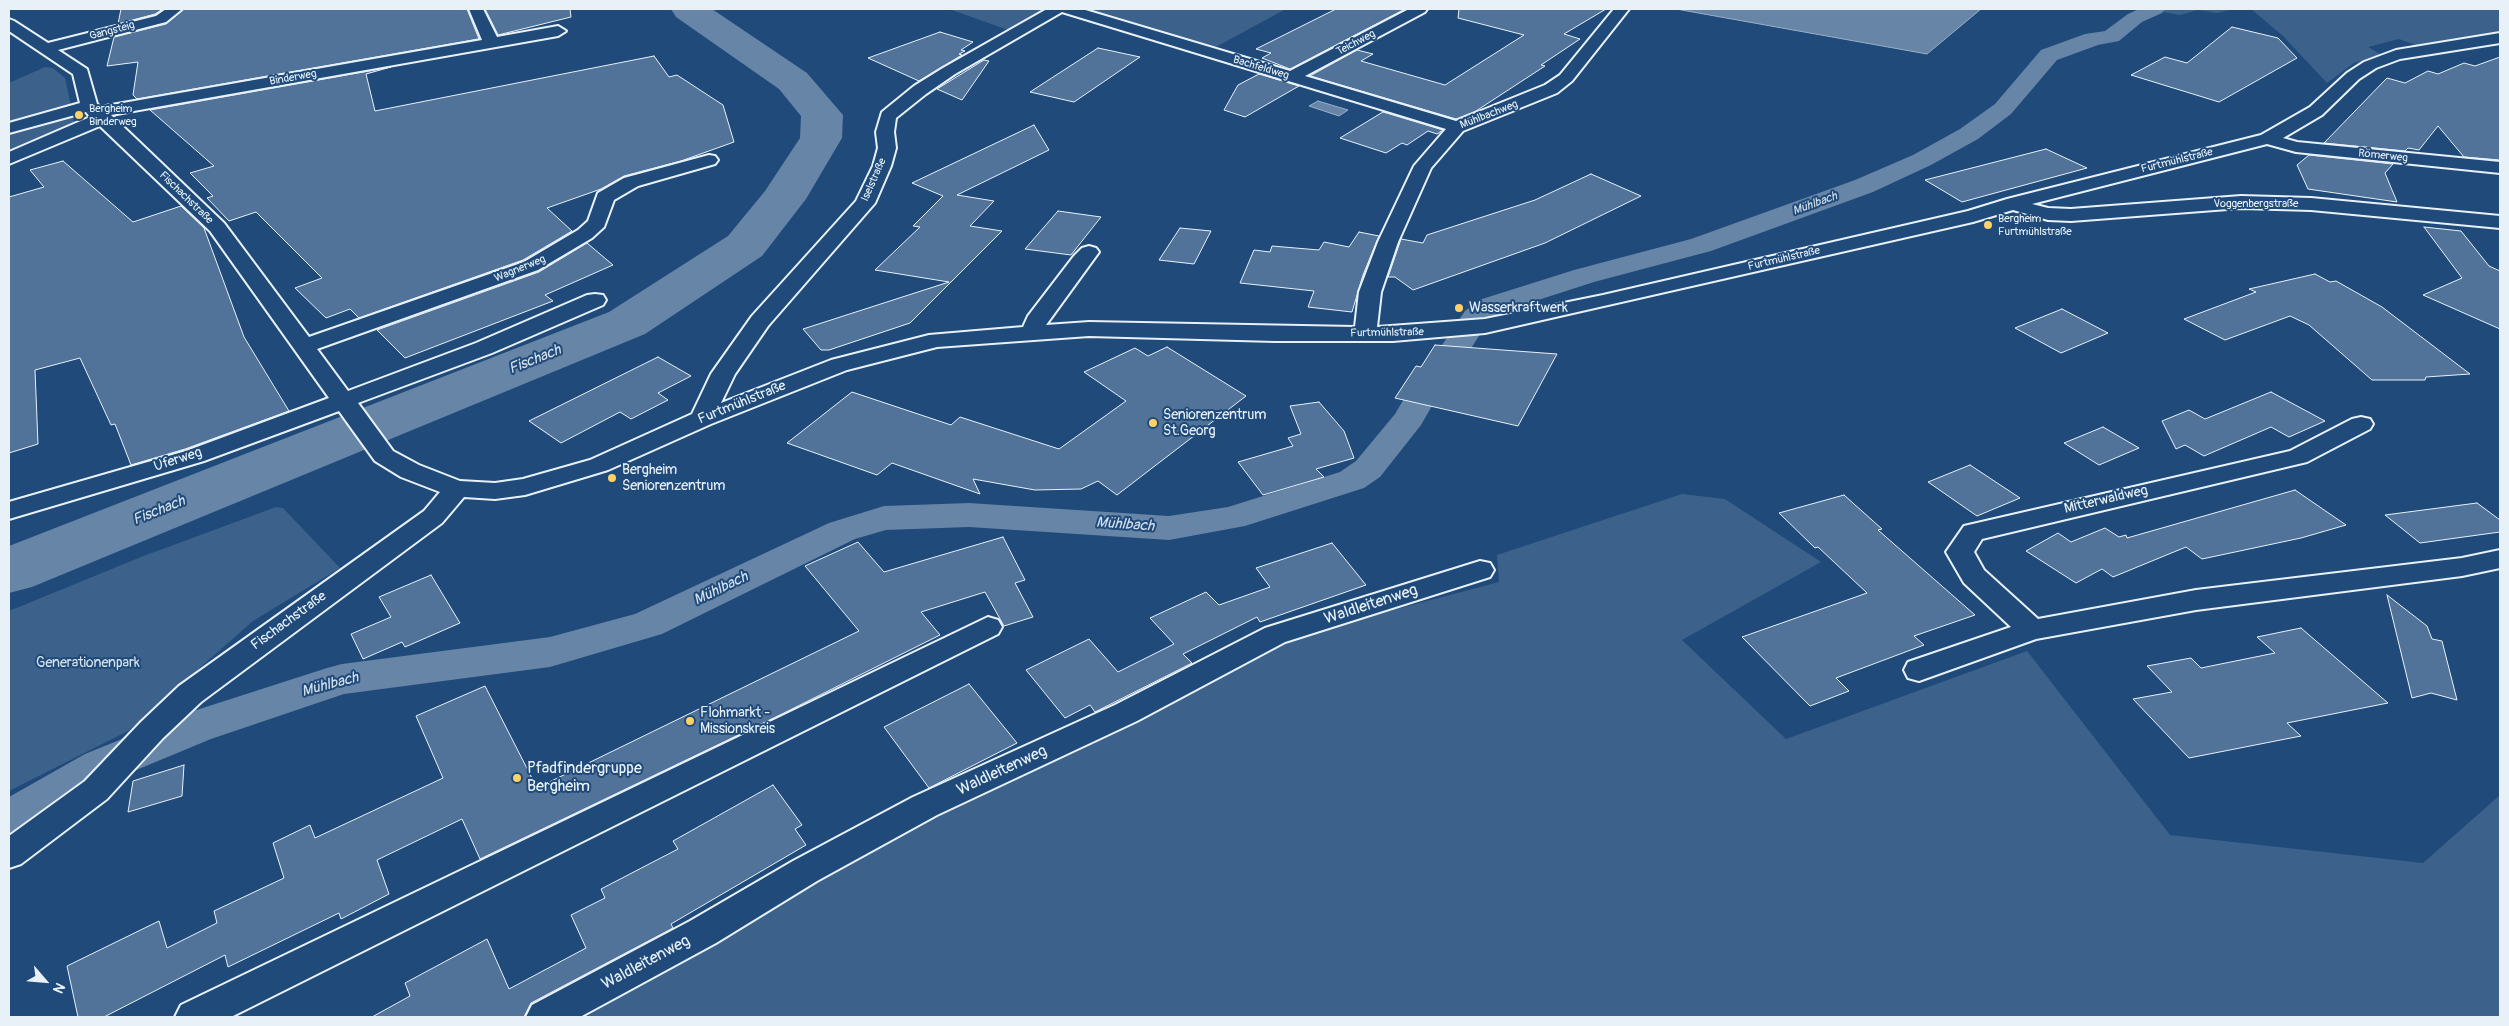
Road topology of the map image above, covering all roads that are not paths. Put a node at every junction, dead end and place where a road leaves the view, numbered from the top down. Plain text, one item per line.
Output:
1 (175, 9) edge
2 (476, 9) edge
3 (1057, 9) edge
4 (1067, 9) edge
5 (1420, 9) edge
6 (1622, 9) edge
7 (9, 24) edge
8 (558, 31) dead end
9 (2500, 38) edge
10 (491, 42) junction
11 (47, 48) junction
12 (1291, 77) junction
13 (96, 112) junction
14 (1457, 127) junction
15 (9, 128) edge
16 (2267, 139) junction
17 (9, 159) edge
18 (709, 160) dead end
19 (2500, 168) edge
20 (2014, 203) junction
21 (2500, 222) edge
22 (1089, 252) dead end
23 (595, 300) dead end
24 (1033, 333) junction
25 (1364, 334) junction
26 (304, 346) junction
27 (344, 399) junction
28 (702, 418) junction
29 (2361, 424) dead end
30 (457, 489) junction
31 (9, 511) edge
32 (2500, 559) edge
33 (1480, 570) dead end
34 (988, 627) dead end
35 (2032, 630) junction
36 (1919, 670) dead end
37 (9, 854) edge
38 (194, 1017) edge
39 (545, 1017) edge

1 - 11 street, Gangsteig
2 - 10 street
3 - 28 street, Iselstraße
4 - 12 street, Bachfeldweg
5 - 12 street, Teichweg
6 - 14 street, Mühlbachweg
7 - 11 street
8 - 10 street, Binderweg
9 - 16 street, Furtmühlstraße
10 - 13 street, Binderweg
11 - 13 street
12 - 14 street, Bachfeldweg
13 - 15 street
13 - 17 street
13 - 26 street, Fischachstraße
14 - 25 street, Mühlbachweg
16 - 19 street, Römerweg
16 - 20 street, Furtmühlstraße
18 - 26 street, Wagnerweg
20 - 21 street, Voggenbergstraße
20 - 25 street, Furtmühlstraße
22 - 24 street
23 - 27 street
24 - 25 street, Furtmühlstraße
24 - 28 street, Furtmühlstraße
26 - 27 street, Fischachstraße
27 - 30 street, Fischachstraße
27 - 31 street, Uferweg
28 - 30 street, Furtmühlstraße
29 - 35 street, Mitterwaldweg
30 - 37 street, Fischachstraße
32 - 35 street
33 - 39 street, Waldleitenweg
34 - 38 street
35 - 36 street

